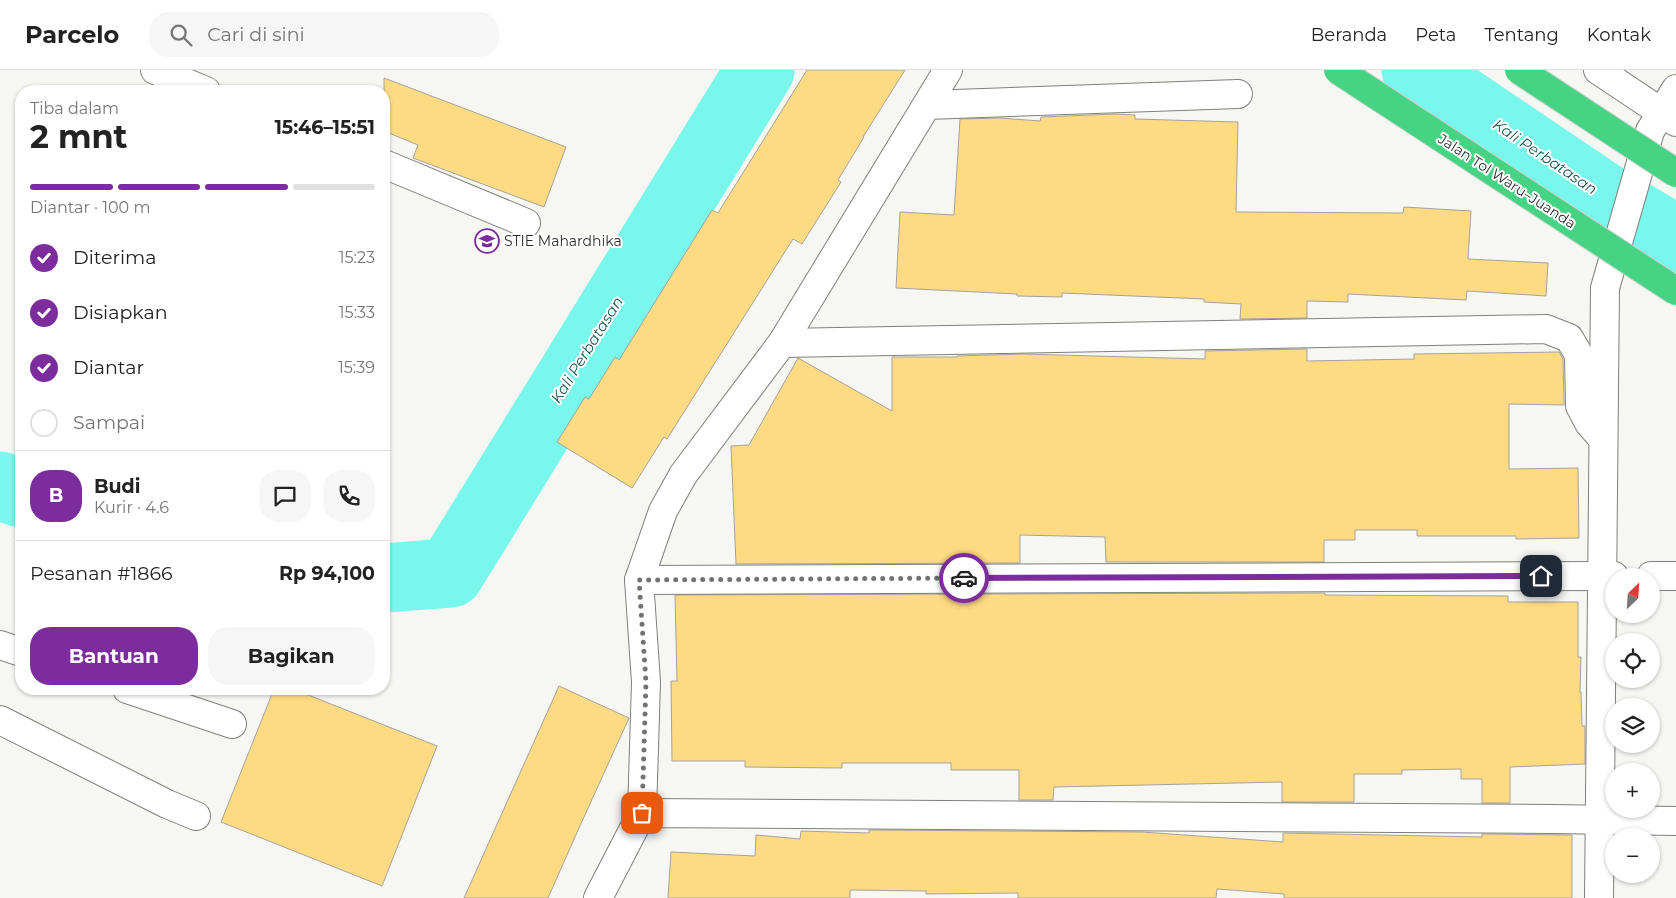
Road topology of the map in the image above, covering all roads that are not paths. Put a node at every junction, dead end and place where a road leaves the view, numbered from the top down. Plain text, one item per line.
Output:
1 (155, 70) edge
2 (948, 70) edge
3 (1338, 70) edge
4 (1519, 70) edge
5 (1598, 70) edge
6 (191, 85) edge
7 (1676, 90) edge
8 (1238, 94) dead end
9 (926, 105) junction
10 (1662, 122) edge
11 (390, 166) edge
12 (1676, 173) edge
13 (526, 223) dead end
14 (1676, 291) edge
15 (782, 343) junction
16 (1603, 439) junction
17 (1608, 568) edge
18 (1605, 576) edge
19 (1660, 576) edge
20 (1676, 576) edge
21 (639, 580) junction
22 (1606, 623) edge
23 (0, 645) edge
24 (15, 650) edge
25 (144, 695) edge
26 (0, 720) edge
27 (232, 724) dead end
28 (642, 813) junction
29 (196, 816) dead end
30 (1600, 821) junction
31 (1676, 821) edge
32 (598, 898) edge
33 (1599, 898) edge

1 - 6 street
2 - 9 street
3 - 14 highway, Jalan Tol Waru–Juanda, bridge
4 - 12 highway, bridge
5 - 10 street
7 - 10 street
8 - 9 street
9 - 15 street
10 - 16 street, bridge
11 - 13 street
15 - 16 street
15 - 21 street
16 - 17 street
18 - 21 street
19 - 20 street
21 - 28 street
22 - 30 street
23 - 24 street
25 - 27 street
26 - 29 street
28 - 30 street
28 - 32 street
30 - 31 street
30 - 33 street

